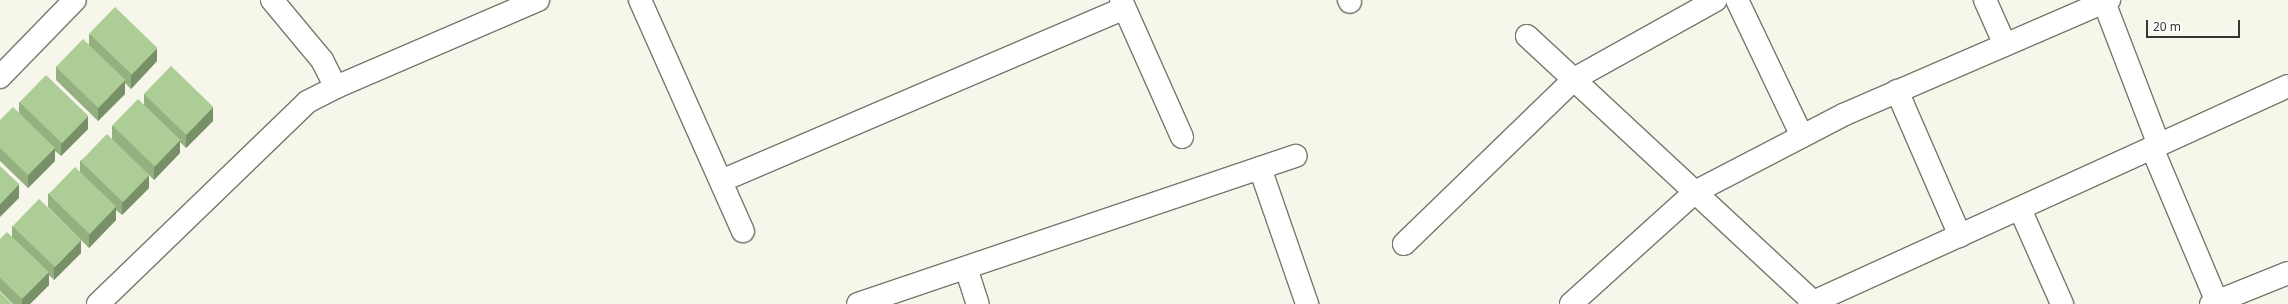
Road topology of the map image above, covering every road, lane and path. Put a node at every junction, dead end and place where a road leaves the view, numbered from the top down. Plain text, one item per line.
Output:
1 (75, 0) edge
2 (272, 0) edge
3 (538, 0) edge
4 (640, 0) edge
5 (1716, 0) edge
6 (1737, 0) edge
7 (1985, 0) edge
8 (2107, 1) edge
9 (1123, 4) edge
10 (1527, 36) dead end
11 (2005, 45) junction
12 (0, 77) edge
13 (1574, 79) junction
14 (2288, 86) edge
15 (336, 87) junction
16 (1897, 91) junction
17 (1802, 136) junction
18 (1182, 137) dead end
19 (2156, 147) junction
20 (1296, 156) dead end
21 (1260, 168) junction
22 (721, 181) junction
23 (1695, 192) junction
24 (2020, 209) junction
25 (743, 231) dead end
26 (1960, 236) junction
27 (1404, 244) dead end
28 (966, 268) junction
29 (2288, 273) edge
30 (1812, 303) edge
31 (2214, 303) edge
32 (98, 304) edge
33 (858, 304) edge
34 (978, 304) edge
35 (1307, 304) edge
36 (1570, 304) edge
37 (2062, 304) edge

1 - 12 street
2 - 15 street
3 - 15 street
4 - 22 street
5 - 13 street
6 - 17 street
7 - 11 street
8 - 11 street
8 - 19 street
9 - 18 street
9 - 22 street
10 - 13 street
11 - 16 street
13 - 23 street
13 - 27 street
14 - 19 street
15 - 32 street
16 - 17 street
16 - 26 street
17 - 23 street
19 - 24 street
19 - 31 street
20 - 21 street
21 - 28 street
21 - 35 street
22 - 25 street
23 - 30 street
23 - 36 street
24 - 26 street
24 - 37 street
26 - 30 street
28 - 33 street
28 - 34 street
29 - 31 street

